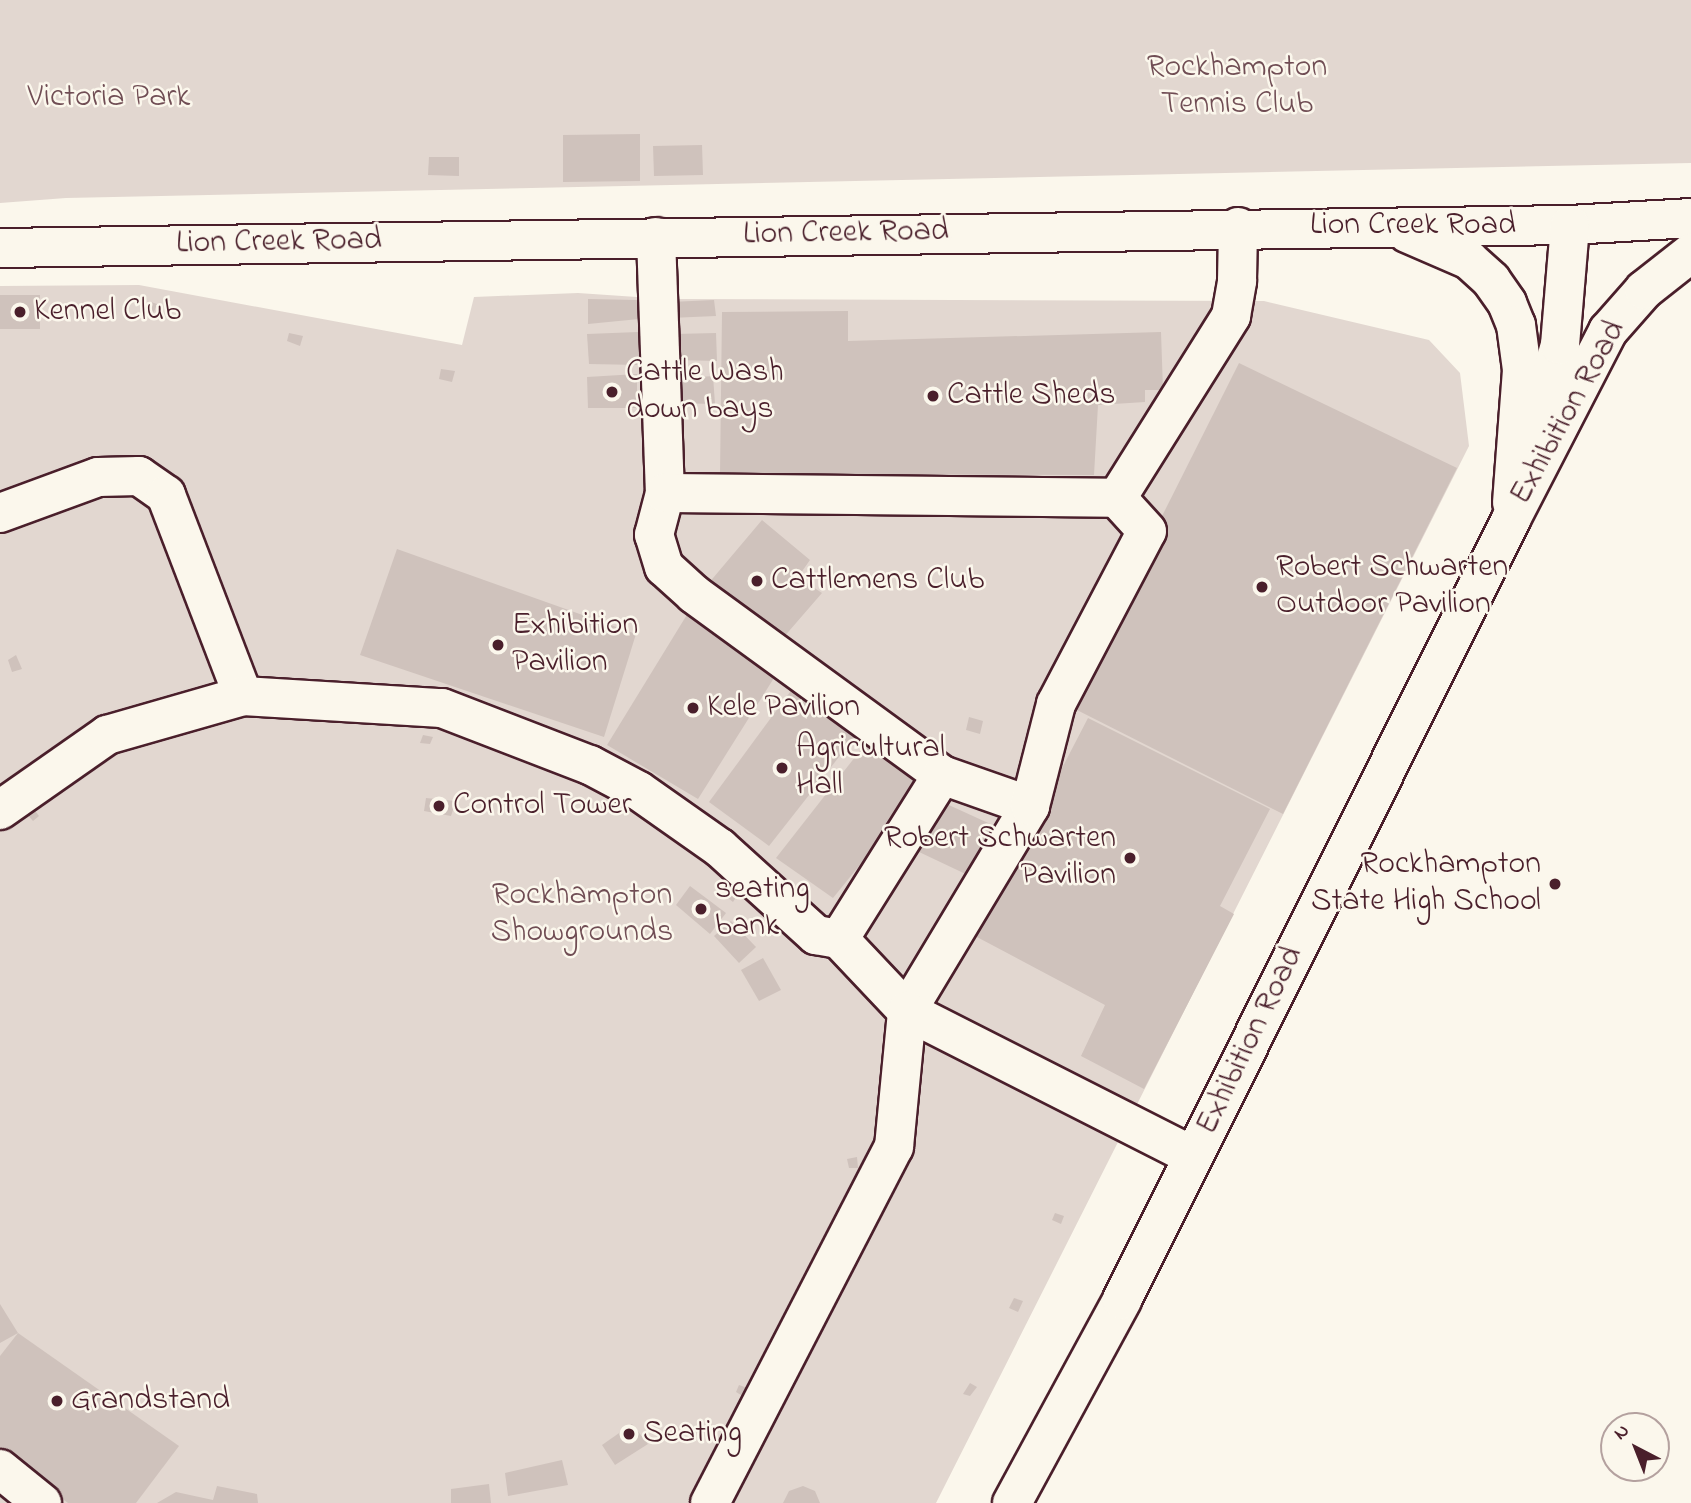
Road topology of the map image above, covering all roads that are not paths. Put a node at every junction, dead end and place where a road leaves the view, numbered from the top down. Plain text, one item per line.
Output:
1 (1691, 218) edge
2 (1388, 225) junction
3 (1570, 225) junction
4 (1238, 227) junction
5 (656, 237) junction
6 (0, 248) edge
7 (1691, 253) edge
8 (665, 493) junction
9 (1117, 498) junction
10 (0, 513) edge
11 (1511, 519) junction
12 (243, 696) junction
13 (942, 775) junction
14 (1030, 806) junction
15 (0, 810) edge
16 (839, 939) junction
17 (907, 1011) junction
18 (1193, 1156) junction
19 (1122, 1300) junction
20 (0, 1469) edge
21 (42, 1503) edge
22 (710, 1503) edge
23 (1012, 1503) edge
24 (1032, 1503) edge

1 - 3 street, Lion Creek Road
2 - 3 street, Lion Creek Road
2 - 4 street, Lion Creek Road
2 - 11 street, Exhibition Road
3 - 11 street, Exhibition Road
4 - 5 street, Lion Creek Road
4 - 9 street
5 - 6 street, Lion Creek Road
5 - 8 street
7 - 11 street, Exhibition Road
8 - 9 street
8 - 13 street
9 - 14 street
10 - 12 street
11 - 18 street, Exhibition Road
12 - 15 street
12 - 16 street
13 - 14 street
13 - 16 street
14 - 17 street
16 - 17 street
17 - 18 street
17 - 22 street
18 - 19 street, Exhibition Road
19 - 23 street, Exhibition Road
19 - 24 street, Exhibition Road
20 - 21 street

